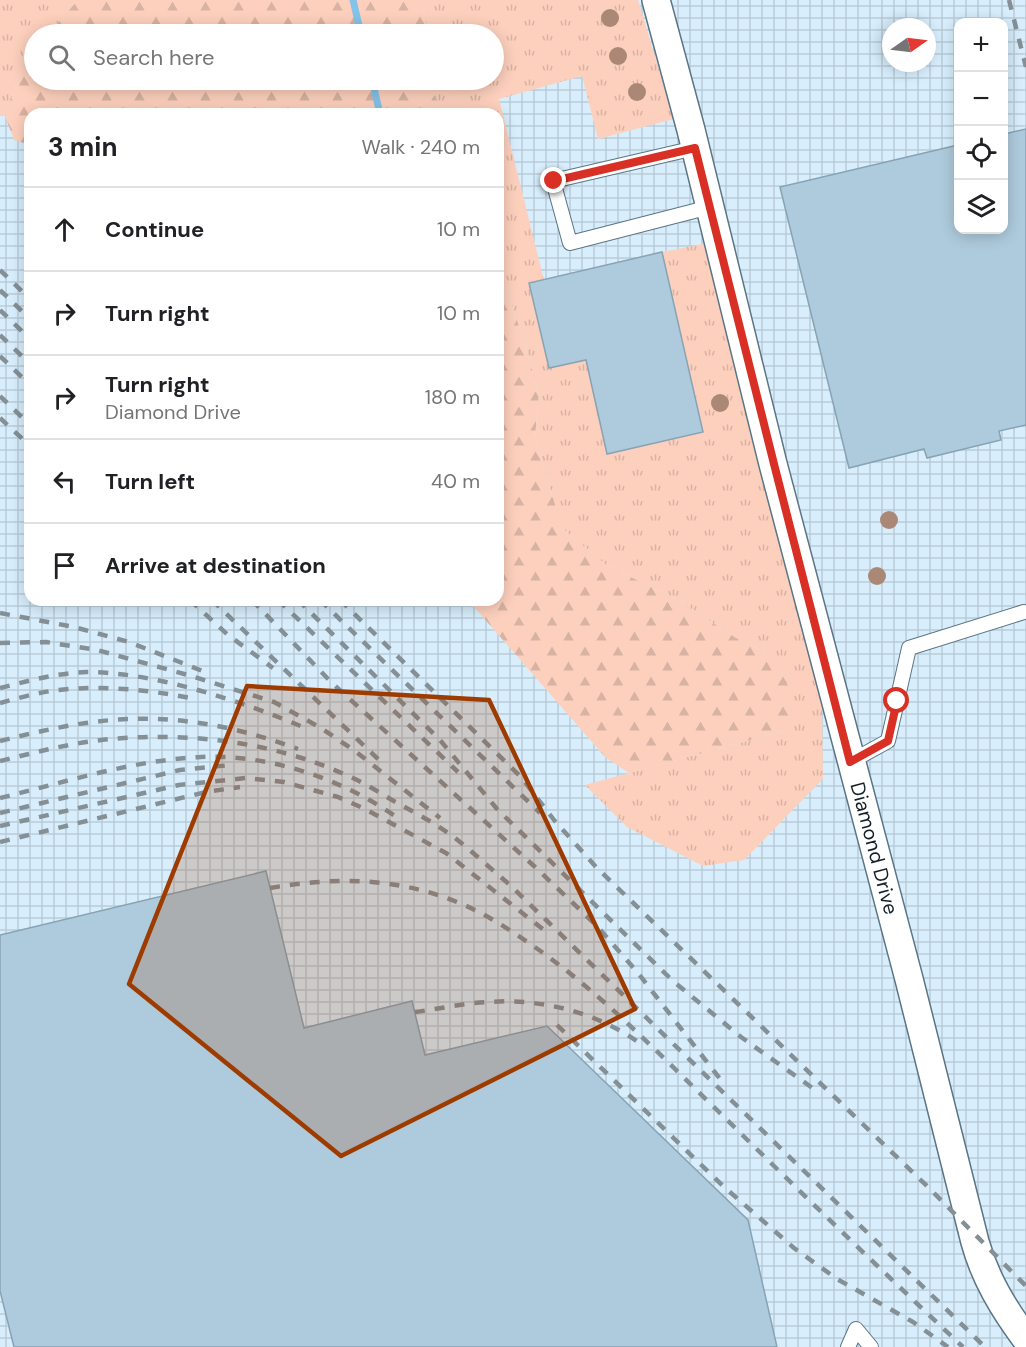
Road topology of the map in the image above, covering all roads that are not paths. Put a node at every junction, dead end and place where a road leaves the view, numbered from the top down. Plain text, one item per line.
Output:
1 (656, 0) edge
2 (695, 148) junction
3 (710, 207) junction
4 (1024, 612) dead end
5 (850, 762) junction
6 (1026, 1339) edge
7 (848, 1347) edge
8 (871, 1347) edge

1 - 2 street, Diamond Drive
2 - 3 street, Diamond Drive
2 - 3 lane
3 - 5 street, Diamond Drive
4 - 5 lane
5 - 6 street, Diamond Drive
7 - 8 lane

